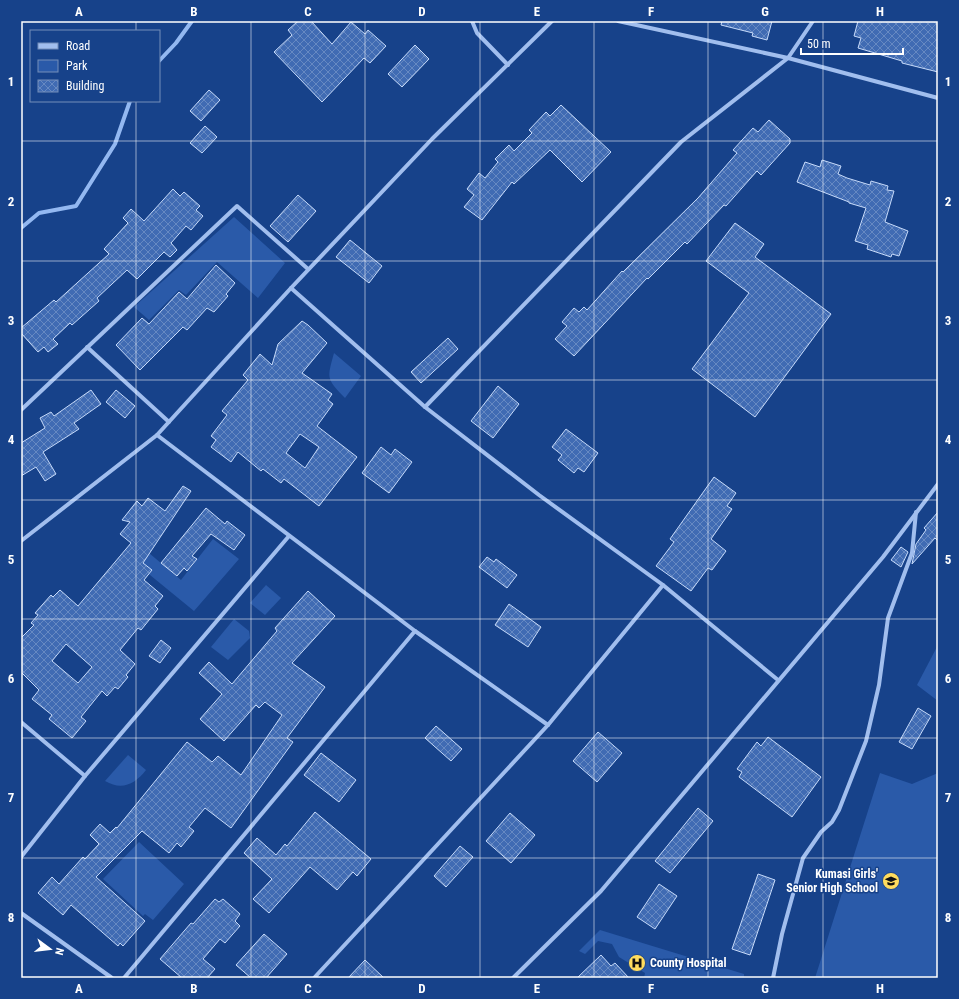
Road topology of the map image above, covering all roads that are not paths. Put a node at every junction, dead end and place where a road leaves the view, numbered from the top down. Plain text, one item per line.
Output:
1 (472, 21) edge
2 (552, 21) edge
3 (618, 21) edge
4 (814, 21) edge
5 (788, 58) junction
6 (508, 65) junction
7 (938, 98) edge
8 (308, 269) junction
9 (291, 288) junction
10 (87, 346) junction
11 (425, 407) junction
12 (21, 410) edge
13 (169, 422) junction
14 (157, 435) junction
15 (938, 484) edge
16 (917, 511) junction
17 (289, 536) junction
18 (21, 541) edge
19 (663, 586) junction
20 (415, 631) junction
21 (778, 680) junction
22 (21, 722) edge
23 (548, 725) junction
24 (85, 776) junction
25 (21, 857) edge
26 (21, 913) edge
27 (112, 978) edge
28 (124, 978) edge
29 (314, 978) edge
30 (513, 978) edge
31 (773, 978) edge

1 - 6 street
2 - 6 street
3 - 5 street
4 - 5 street
5 - 7 street
5 - 11 street
6 - 8 street
8 - 9 street
8 - 10 street
9 - 11 street
9 - 13 street
10 - 12 street
10 - 13 street
11 - 19 street
13 - 14 street
14 - 17 street
14 - 18 street
15 - 16 street
16 - 21 street
16 - 31 street
17 - 20 street
17 - 24 street
19 - 21 street
19 - 23 street
20 - 23 street
20 - 28 street
21 - 30 street
22 - 24 street
23 - 29 street
24 - 25 street
26 - 27 street

